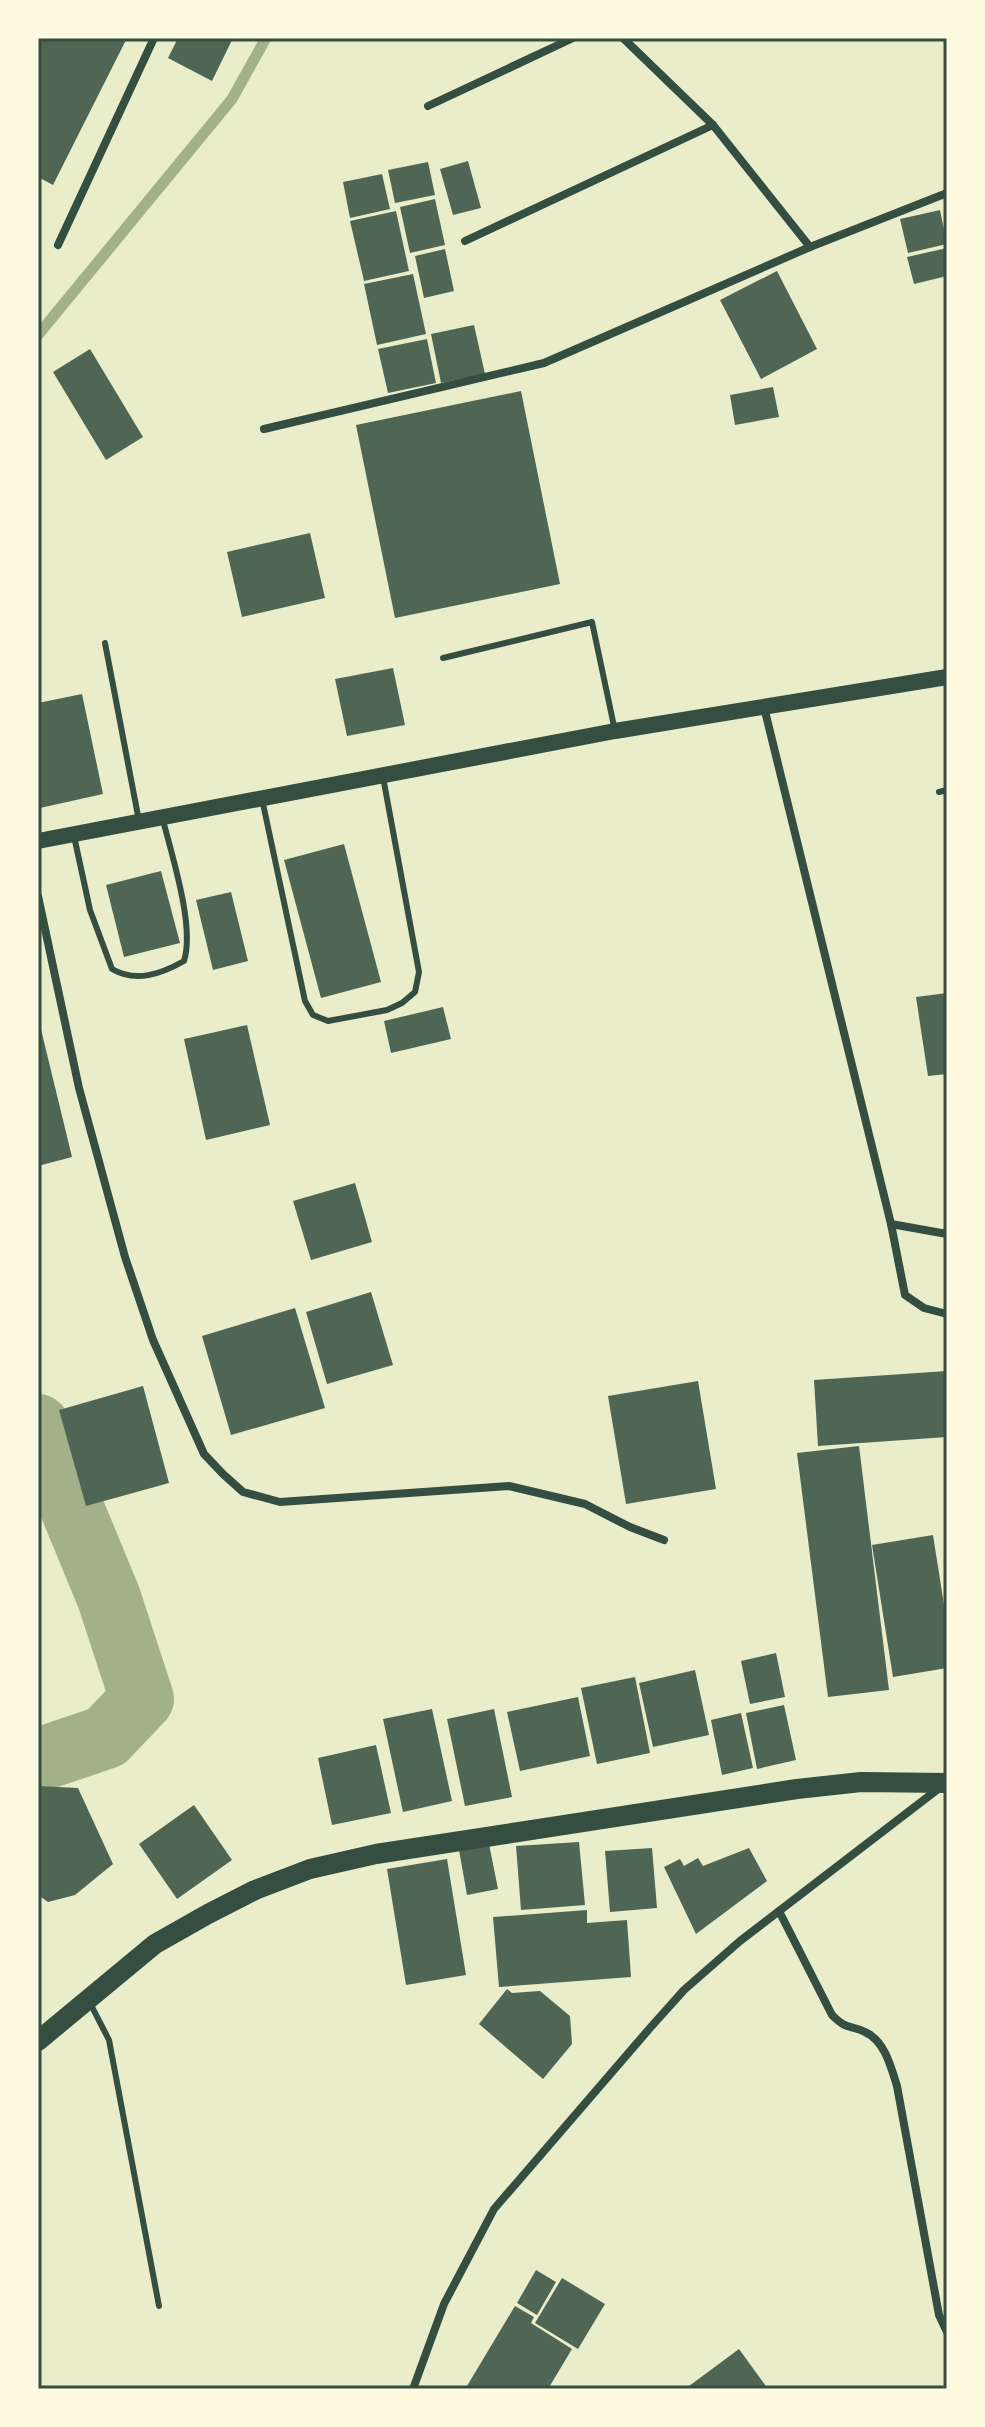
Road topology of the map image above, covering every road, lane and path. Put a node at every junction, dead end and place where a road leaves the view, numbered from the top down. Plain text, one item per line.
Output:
1 (154, 38) edge
2 (573, 38) edge
3 (623, 38) edge
4 (428, 106) dead end
5 (713, 125) junction
6 (947, 193) edge
7 (465, 241) dead end
8 (58, 245) dead end
9 (810, 247) junction
10 (264, 429) dead end
11 (105, 643) dead end
12 (443, 658) dead end
13 (947, 677) edge
14 (764, 706) junction
15 (615, 731) junction
16 (383, 775) junction
17 (947, 790) edge
18 (939, 792) dead end
19 (262, 799) junction
20 (163, 817) junction
21 (139, 821) junction
22 (74, 833) junction
23 (38, 841) edge
24 (38, 896) edge
25 (891, 1224) junction
26 (947, 1234) edge
27 (947, 1314) edge
28 (664, 1540) dead end
29 (947, 1783) edge
30 (779, 1911) junction
31 (88, 2000) junction
32 (38, 2041) edge
33 (159, 2306) dead end
34 (947, 2332) edge
35 (413, 2389) edge

1 - 8 street
2 - 4 street
3 - 5 street
5 - 7 street
5 - 9 street
6 - 9 street
9 - 10 street
11 - 21 lane
12 - 15 lane
13 - 14 main road
14 - 15 main road
14 - 25 street
15 - 16 main road
16 - 19 main road
16 - 19 lane
17 - 18 lane
19 - 20 main road
20 - 21 main road
20 - 22 lane
21 - 22 main road
22 - 23 main road
24 - 28 street
25 - 26 street
25 - 27 street
29 - 30 street
29 - 31 main road
30 - 34 street
30 - 35 street
31 - 32 main road
31 - 33 lane

